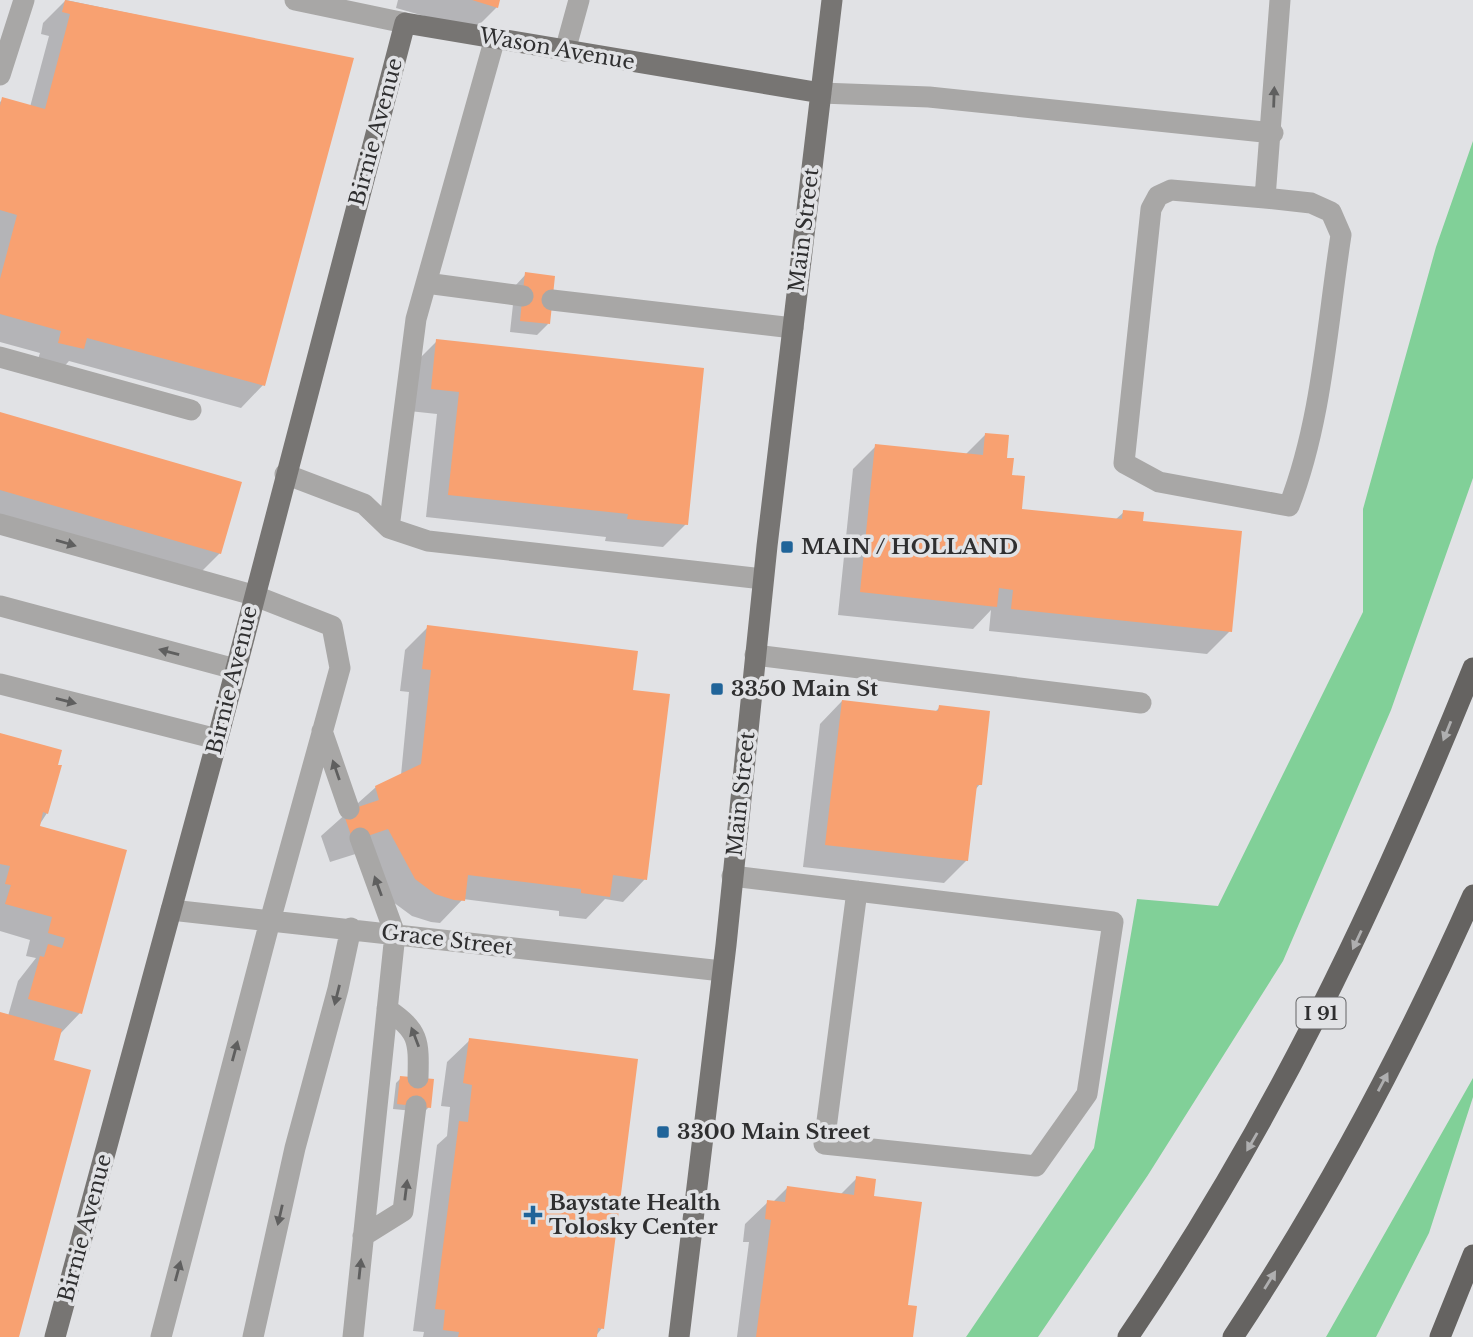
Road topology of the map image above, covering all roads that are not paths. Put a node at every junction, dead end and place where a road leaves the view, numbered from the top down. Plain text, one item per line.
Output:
1 (24, 0) edge
2 (295, 0) edge
3 (579, 0) edge
4 (832, 0) edge
5 (1280, 0) edge
6 (346, 5) edge
7 (405, 23) junction
8 (495, 38) junction
9 (565, 51) junction
10 (0, 75) edge
11 (821, 93) junction
12 (1273, 133) junction
13 (1265, 198) junction
14 (426, 283) junction
15 (523, 296) dead end
16 (552, 300) dead end
17 (793, 328) junction
18 (0, 357) edge
19 (191, 410) dead end
20 (285, 474) junction
21 (0, 524) edge
22 (389, 528) junction
23 (763, 579) junction
24 (253, 595) junction
25 (0, 606) edge
26 (755, 655) junction
27 (1473, 668) edge
28 (235, 669) junction
29 (0, 684) edge
30 (1141, 703) dead end
31 (322, 731) junction
32 (218, 739) junction
33 (349, 810) dead end
34 (360, 838) dead end
35 (732, 876) junction
36 (857, 891) junction
37 (1473, 895) edge
38 (172, 910) junction
39 (270, 920) junction
40 (351, 928) junction
41 (395, 934) junction
42 (722, 971) junction
43 (387, 1009) junction
44 (418, 1077) dead end
45 (416, 1106) dead end
46 (363, 1236) junction
47 (1473, 1255) edge
48 (1440, 1334) edge
49 (55, 1337) edge
50 (160, 1337) edge
51 (253, 1337) edge
52 (353, 1337) edge
53 (679, 1337) edge
54 (1128, 1337) edge
55 (1233, 1337) edge

1 - 10 street
2 - 6 street, Wason Avenue
3 - 9 street
4 - 11 main road, Main Street
12 -> 5 street
6 - 7 street, Wason Avenue
7 - 8 main road, Wason Avenue
7 - 20 main road, Birnie Avenue
8 - 9 main road, Wason Avenue
8 - 14 street
9 - 11 main road, Wason Avenue
11 - 12 street
11 - 17 main road, Main Street
12 - 13 street
13 - 13 street
14 - 15 street
14 - 22 street
16 - 17 street
17 - 23 main road, Main Street
18 - 19 street
20 - 22 street
20 - 24 main road, Birnie Avenue
21 -> 24 street
22 - 23 street
23 - 26 main road, Main Street
24 - 28 main road, Birnie Avenue
24 - 31 street
28 -> 25 street
26 - 30 street
26 - 35 main road, Main Street
27 -> 54 highway, I 91
28 - 32 main road, Birnie Avenue
29 -> 32 street
33 -> 31 street
31 - 39 street
32 - 38 main road, Birnie Avenue
41 -> 34 street
35 - 36 street
35 - 42 main road, Main Street
36 - 36 street
55 -> 37 highway
38 - 39 street, Grace Street
38 - 49 main road, Birnie Avenue
39 - 40 street, Grace Street
50 -> 39 street
40 - 41 street, Grace Street
40 -> 51 street
41 - 42 street, Grace Street
41 - 43 street
42 - 53 main road, Main Street
44 -> 43 street
43 - 46 street
46 -> 45 street
52 -> 46 street
47 - 48 highway

